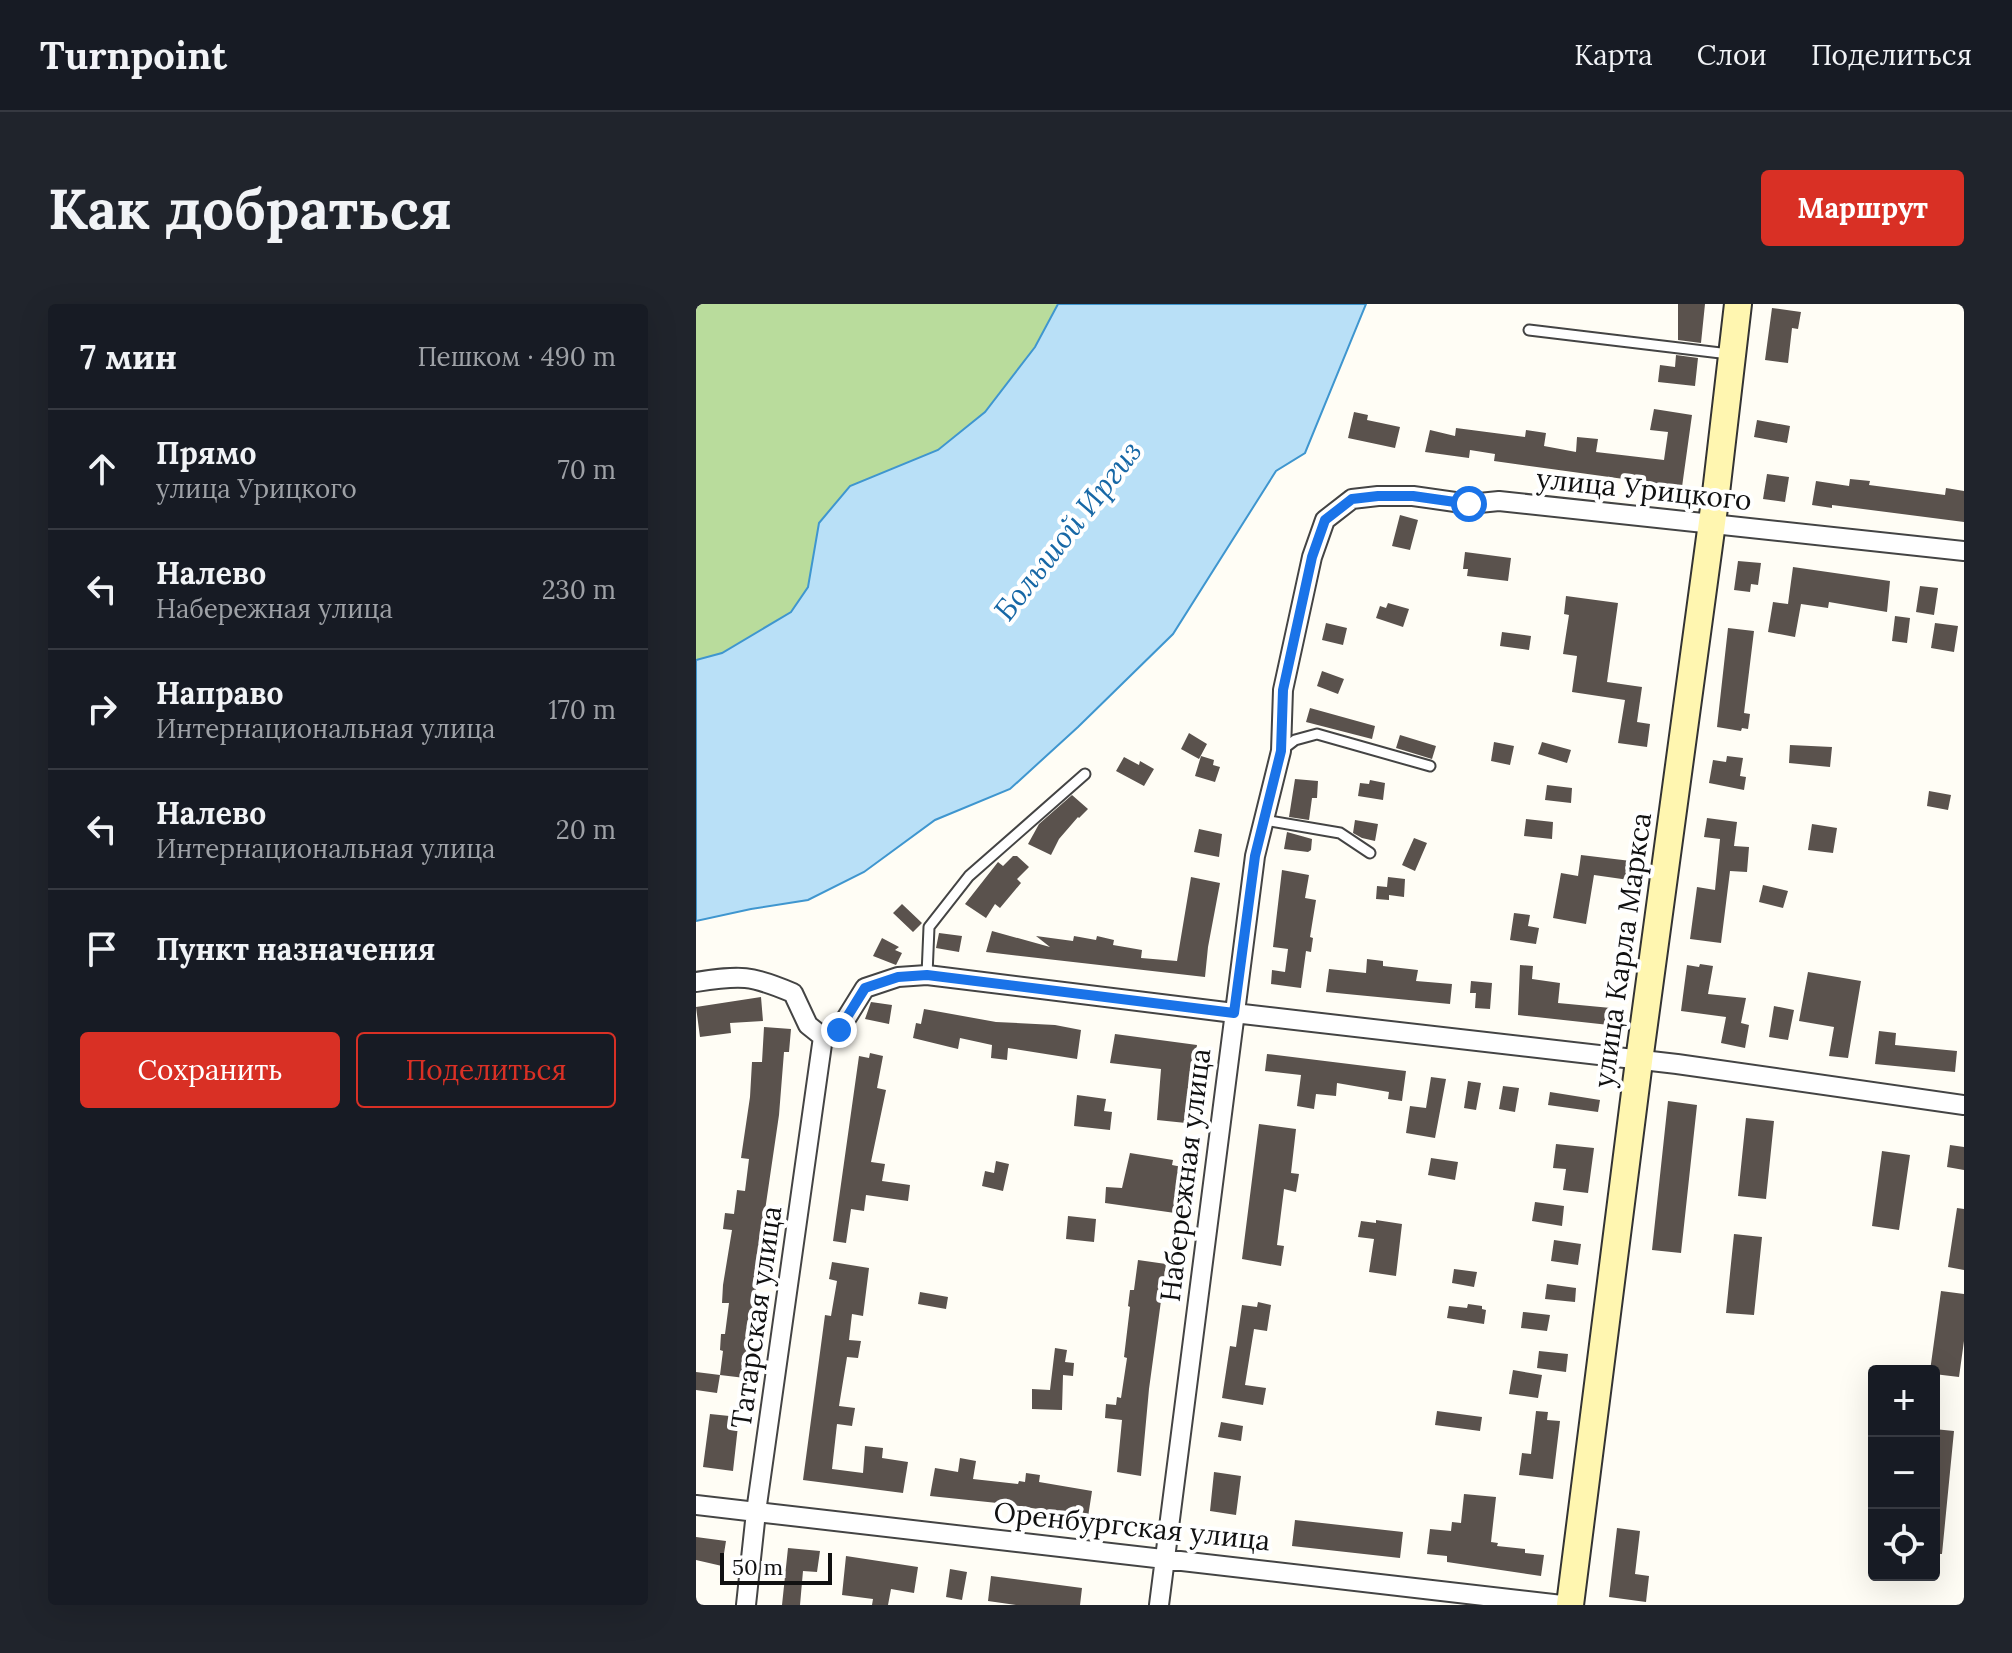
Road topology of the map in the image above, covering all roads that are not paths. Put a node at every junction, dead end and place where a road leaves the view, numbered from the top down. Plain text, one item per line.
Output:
1 (1738, 304) edge
2 (1529, 330) dead end
3 (1733, 355) junction
4 (1325, 520) joint
5 (1712, 524) junction
6 (1964, 551) edge
7 (1281, 751) junction
8 (1430, 766) dead end
9 (1085, 774) dead end
10 (1264, 820) junction
11 (1370, 853) dead end
12 (927, 975) junction
13 (696, 982) edge
14 (1234, 1013) junction
15 (823, 1037) junction
16 (1639, 1061) junction
17 (1964, 1105) edge
18 (696, 1505) edge
19 (756, 1512) junction
20 (1164, 1557) junction
21 (746, 1605) edge
22 (1159, 1605) edge
23 (1562, 1605) edge
24 (1570, 1605) edge

1 - 3 main road, улица Карла Маркса
2 - 3 lane
3 - 5 main road, улица Карла Маркса
4 - 5 street, улица Урицкого
4 - 7 street, Набережная улица
5 - 6 street, улица Урицкого
5 - 16 main road, улица Карла Маркса
7 - 8 lane
7 - 10 street, Набережная улица
9 - 12 lane
10 - 11 lane
10 - 14 street, Набережная улица
12 - 14 street
12 - 15 street
13 - 15 street
14 - 16 street
14 - 20 street, Набережная улица
15 - 19 street, Татарская улица
16 - 17 street
16 - 24 main road, улица Карла Маркса
18 - 19 street, Оренбургская улица
19 - 20 street, Оренбургская улица
19 - 21 street, Татарская улица
20 - 22 street, Набережная улица
20 - 23 street, Оренбургская улица

